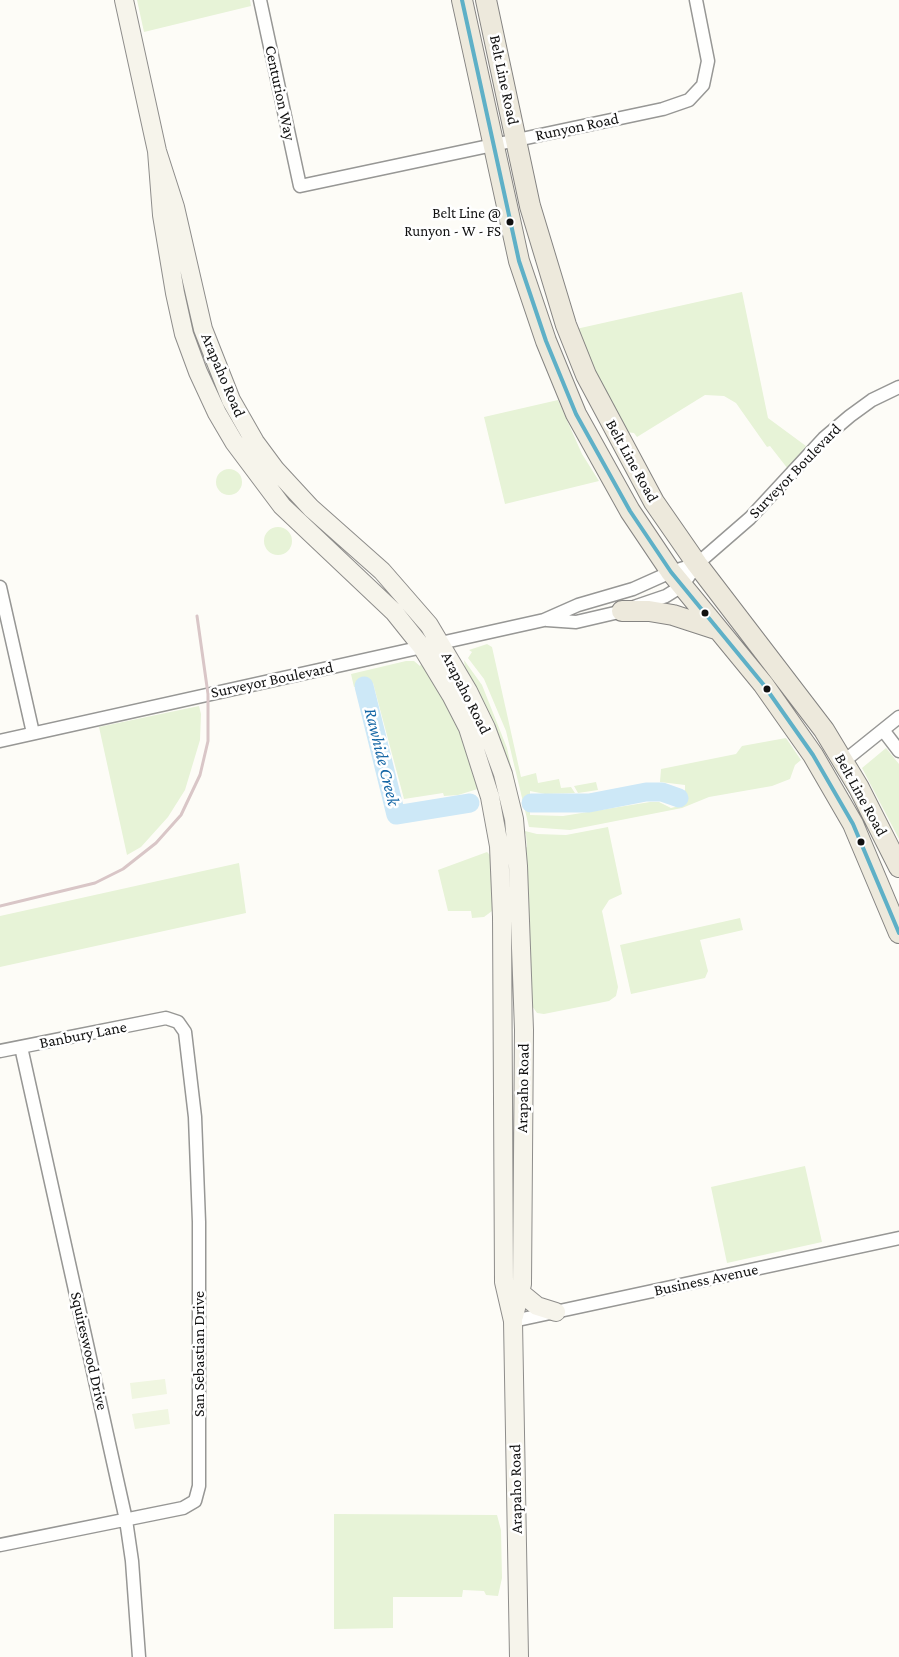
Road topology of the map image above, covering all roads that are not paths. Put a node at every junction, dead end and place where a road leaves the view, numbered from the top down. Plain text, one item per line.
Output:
1 (124, 0) edge
2 (260, 0) edge
3 (462, 0) edge
4 (486, 0) edge
5 (696, 0) edge
6 (516, 140) junction
7 (494, 144) junction
8 (157, 151) junction
9 (300, 186) joint
10 (586, 375) junction
11 (564, 384) junction
12 (899, 387) edge
13 (275, 469) junction
14 (261, 481) junction
15 (696, 564) junction
16 (677, 579) junction
17 (0, 587) edge
18 (622, 611) junction
19 (544, 620) junction
20 (716, 629) junction
21 (441, 643) junction
22 (422, 647) junction
23 (899, 717) edge
24 (883, 730) junction
25 (33, 734) junction
26 (0, 741) edge
27 (899, 751) edge
28 (843, 762) junction
29 (899, 867) edge
30 (899, 933) edge
31 (166, 1018) joint
32 (21, 1047) junction
33 (0, 1052) edge
34 (899, 1238) edge
35 (520, 1292) junction
36 (556, 1312) junction
37 (513, 1322) junction
38 (126, 1520) junction
39 (0, 1545) edge
40 (139, 1657) edge
41 (519, 1657) edge

1 - 8 main road, Arapaho Road
2 - 9 street, Centurion Way
3 - 7 main road, Belt Line Road
4 - 6 main road, Belt Line Road
5 - 6 street, Runyon Road
6 - 7 street, Runyon Road
6 - 10 main road, Belt Line Road
7 - 9 street, Runyon Road
7 - 11 main road, Belt Line Road
8 - 13 main road, Arapaho Road
8 - 14 main road, Arapaho Road
10 - 11 main road
10 - 15 main road, Belt Line Road
11 - 16 main road, Belt Line Road
12 - 15 street, Surveyor Boulevard
13 - 14 main road
13 - 21 main road, Arapaho Road
14 - 22 main road, Arapaho Road
15 - 16 street, Surveyor Boulevard
15 - 28 main road, Belt Line Road
16 - 18 street, Surveyor Boulevard
16 - 19 street, Surveyor Boulevard
16 - 20 main road, Belt Line Road
17 - 25 street
18 - 19 street, Surveyor Boulevard
18 - 20 main road
19 - 21 street, Surveyor Boulevard
20 - 30 main road, Belt Line Road
21 - 22 street, Surveyor Boulevard
21 - 35 main road, Arapaho Road
22 - 25 street, Surveyor Boulevard
22 - 37 main road, Arapaho Road
23 - 24 street
24 - 27 street
24 - 28 street
25 - 26 street, Surveyor Boulevard
28 - 29 main road, Belt Line Road
31 - 32 street, Banbury Lane
31 - 38 street, San Sebastian Drive
32 - 33 street, Banbury Lane
32 - 38 street, Squireswood Drive
34 - 36 street, Business Avenue
35 - 36 main road
35 - 37 main road, Arapaho Road
36 - 37 street, Business Avenue
37 - 41 main road, Arapaho Road
38 - 39 street, San Sebastian Drive
38 - 40 street, Squireswood Drive

